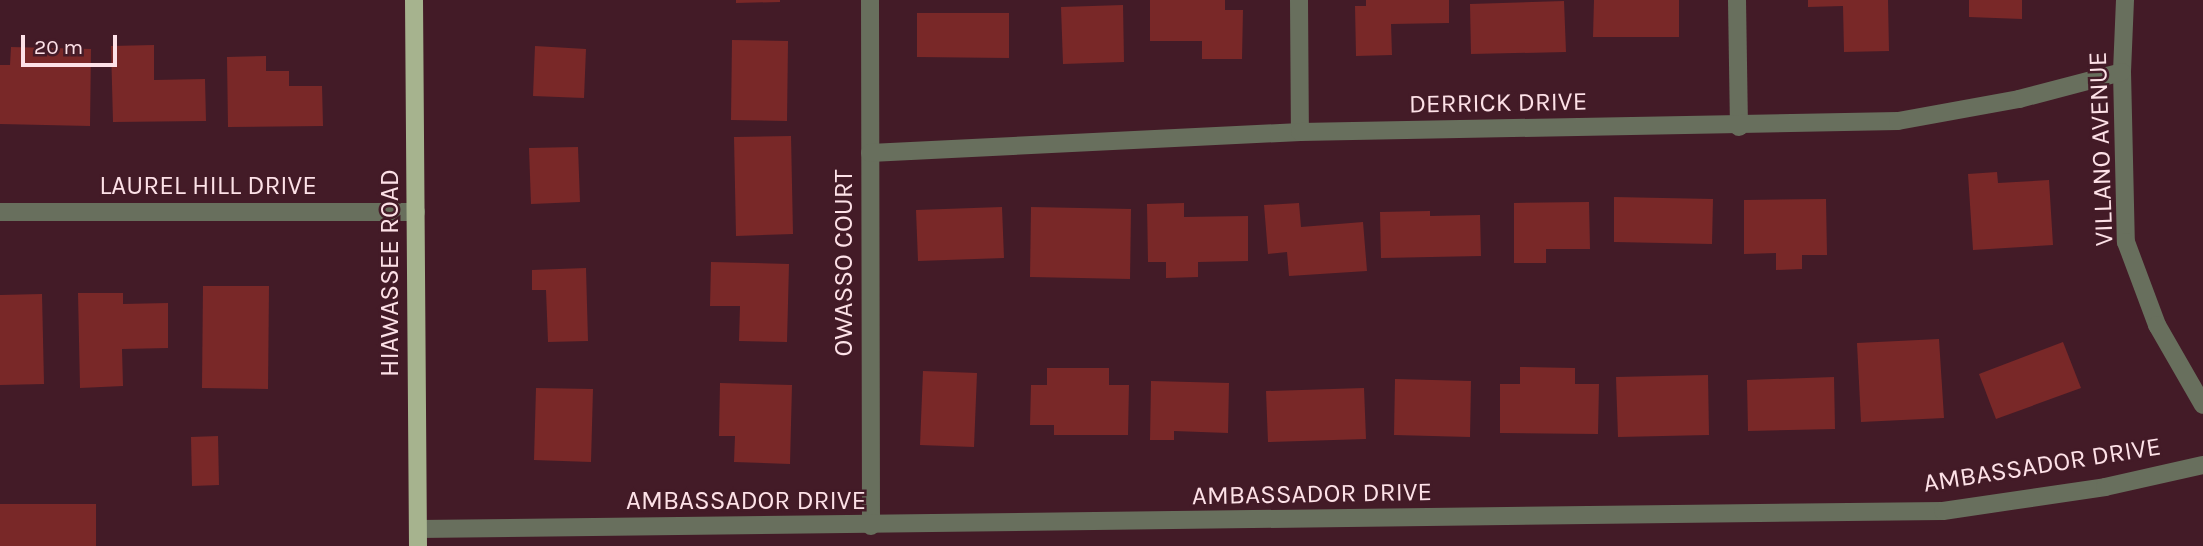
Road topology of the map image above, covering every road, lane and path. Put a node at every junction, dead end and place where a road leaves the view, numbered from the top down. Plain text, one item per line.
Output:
1 (414, 0) edge
2 (870, 0) edge
3 (1299, 0) edge
4 (1737, 0) edge
5 (2125, 0) edge
6 (2122, 72) junction
7 (1739, 127) junction
8 (1300, 132) junction
9 (870, 153) junction
10 (0, 212) edge
11 (416, 212) junction
12 (2203, 405) edge
13 (2203, 465) edge
14 (871, 526) junction
15 (418, 537) edge

1 - 11 main road, HIAWASSEE ROAD
2 - 9 street, OWASSO COURT
3 - 8 street
4 - 7 street
5 - 6 street, VILLANO AVENUE
6 - 7 street, DERRICK DRIVE
6 - 12 street, VILLANO AVENUE
7 - 8 street, DERRICK DRIVE
8 - 9 street, DERRICK DRIVE
9 - 14 street, OWASSO COURT
10 - 11 street, LAUREL HILL DRIVE
11 - 15 main road, HIAWASSEE ROAD
13 - 14 street, AMBASSADOR DRIVE
14 - 15 street, AMBASSADOR DRIVE

